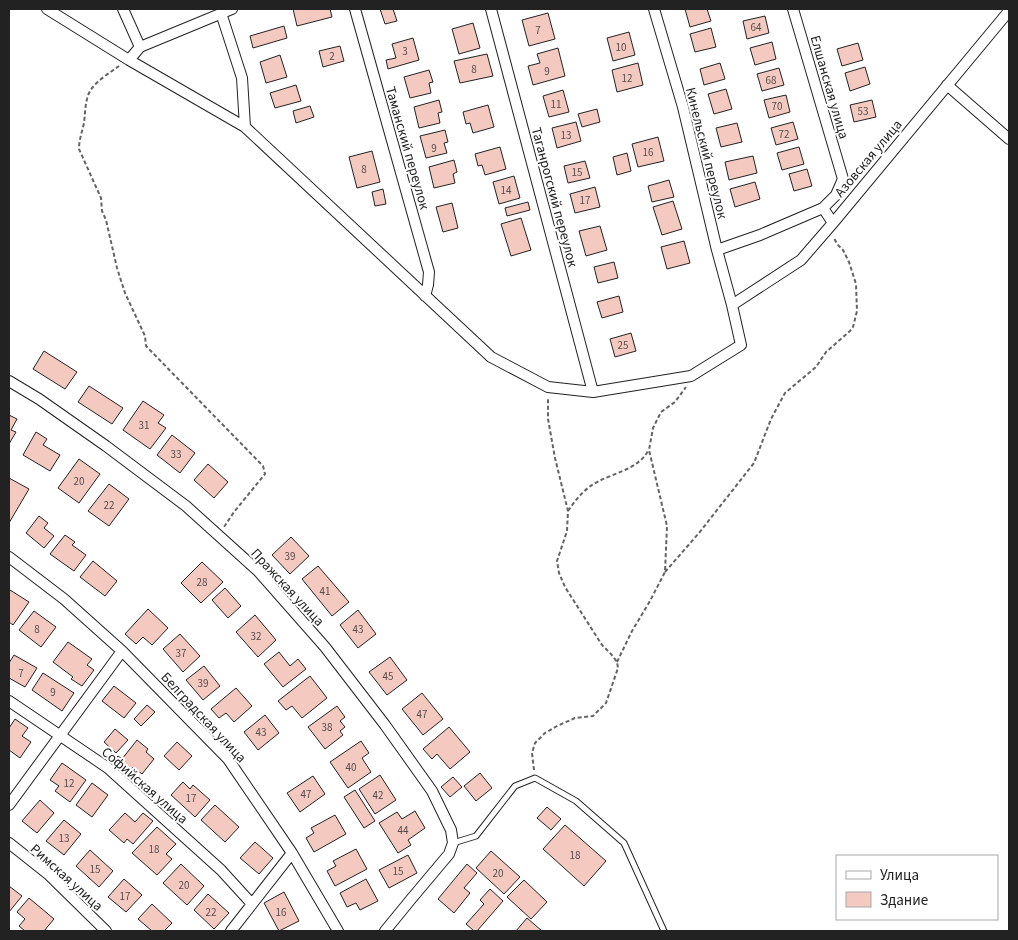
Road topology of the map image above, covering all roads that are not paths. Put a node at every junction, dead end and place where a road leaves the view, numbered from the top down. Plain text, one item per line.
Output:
1 (47, 9) edge
2 (123, 9) edge
3 (232, 9) edge
4 (355, 9) edge
5 (491, 9) edge
6 (654, 9) edge
7 (793, 9) edge
8 (1009, 11) edge
9 (221, 13) junction
10 (140, 47) junction
11 (129, 60) junction
12 (947, 85) junction
13 (245, 127) junction
14 (1009, 139) edge
15 (823, 208) junction
16 (833, 223) junction
17 (717, 250) junction
18 (425, 296) junction
19 (732, 305) junction
20 (9, 381) edge
21 (593, 392) junction
22 (9, 557) edge
23 (122, 651) junction
24 (9, 701) edge
25 (60, 735) junction
26 (9, 805) edge
27 (9, 843) edge
28 (453, 843) junction
29 (292, 854) junction
30 (252, 904) junction
31 (106, 931) edge
32 (231, 931) edge
33 (338, 931) edge
34 (385, 931) edge
35 (664, 931) edge

1 - 11 street
2 - 10 street
3 - 9 street
4 - 18 street, Таманский переулок
5 - 21 street, Таганрогский переулок
6 - 17 street, Кинельский переулок
7 - 15 street, Елшанская улица
8 - 12 street, Азовская улица
9 - 10 street
9 - 13 street
10 - 11 street
11 - 13 street
12 - 14 street
12 - 16 street, Азовская улица
13 - 18 street
15 - 16 street
15 - 17 street
16 - 19 street, Азовская улица
17 - 19 street, Кинельский переулок
18 - 21 street
19 - 21 street, Кинельский переулок
20 - 28 street, Пражская улица
22 - 23 street, Белградская улица
23 - 25 street
23 - 29 street, Белградская улица
24 - 25 street, Софийская улица
25 - 26 street
25 - 30 street, Софийская улица
27 - 31 street, Римская улица
28 - 34 street
28 - 35 lane
29 - 30 street
29 - 33 street, Белградская улица
30 - 32 street

